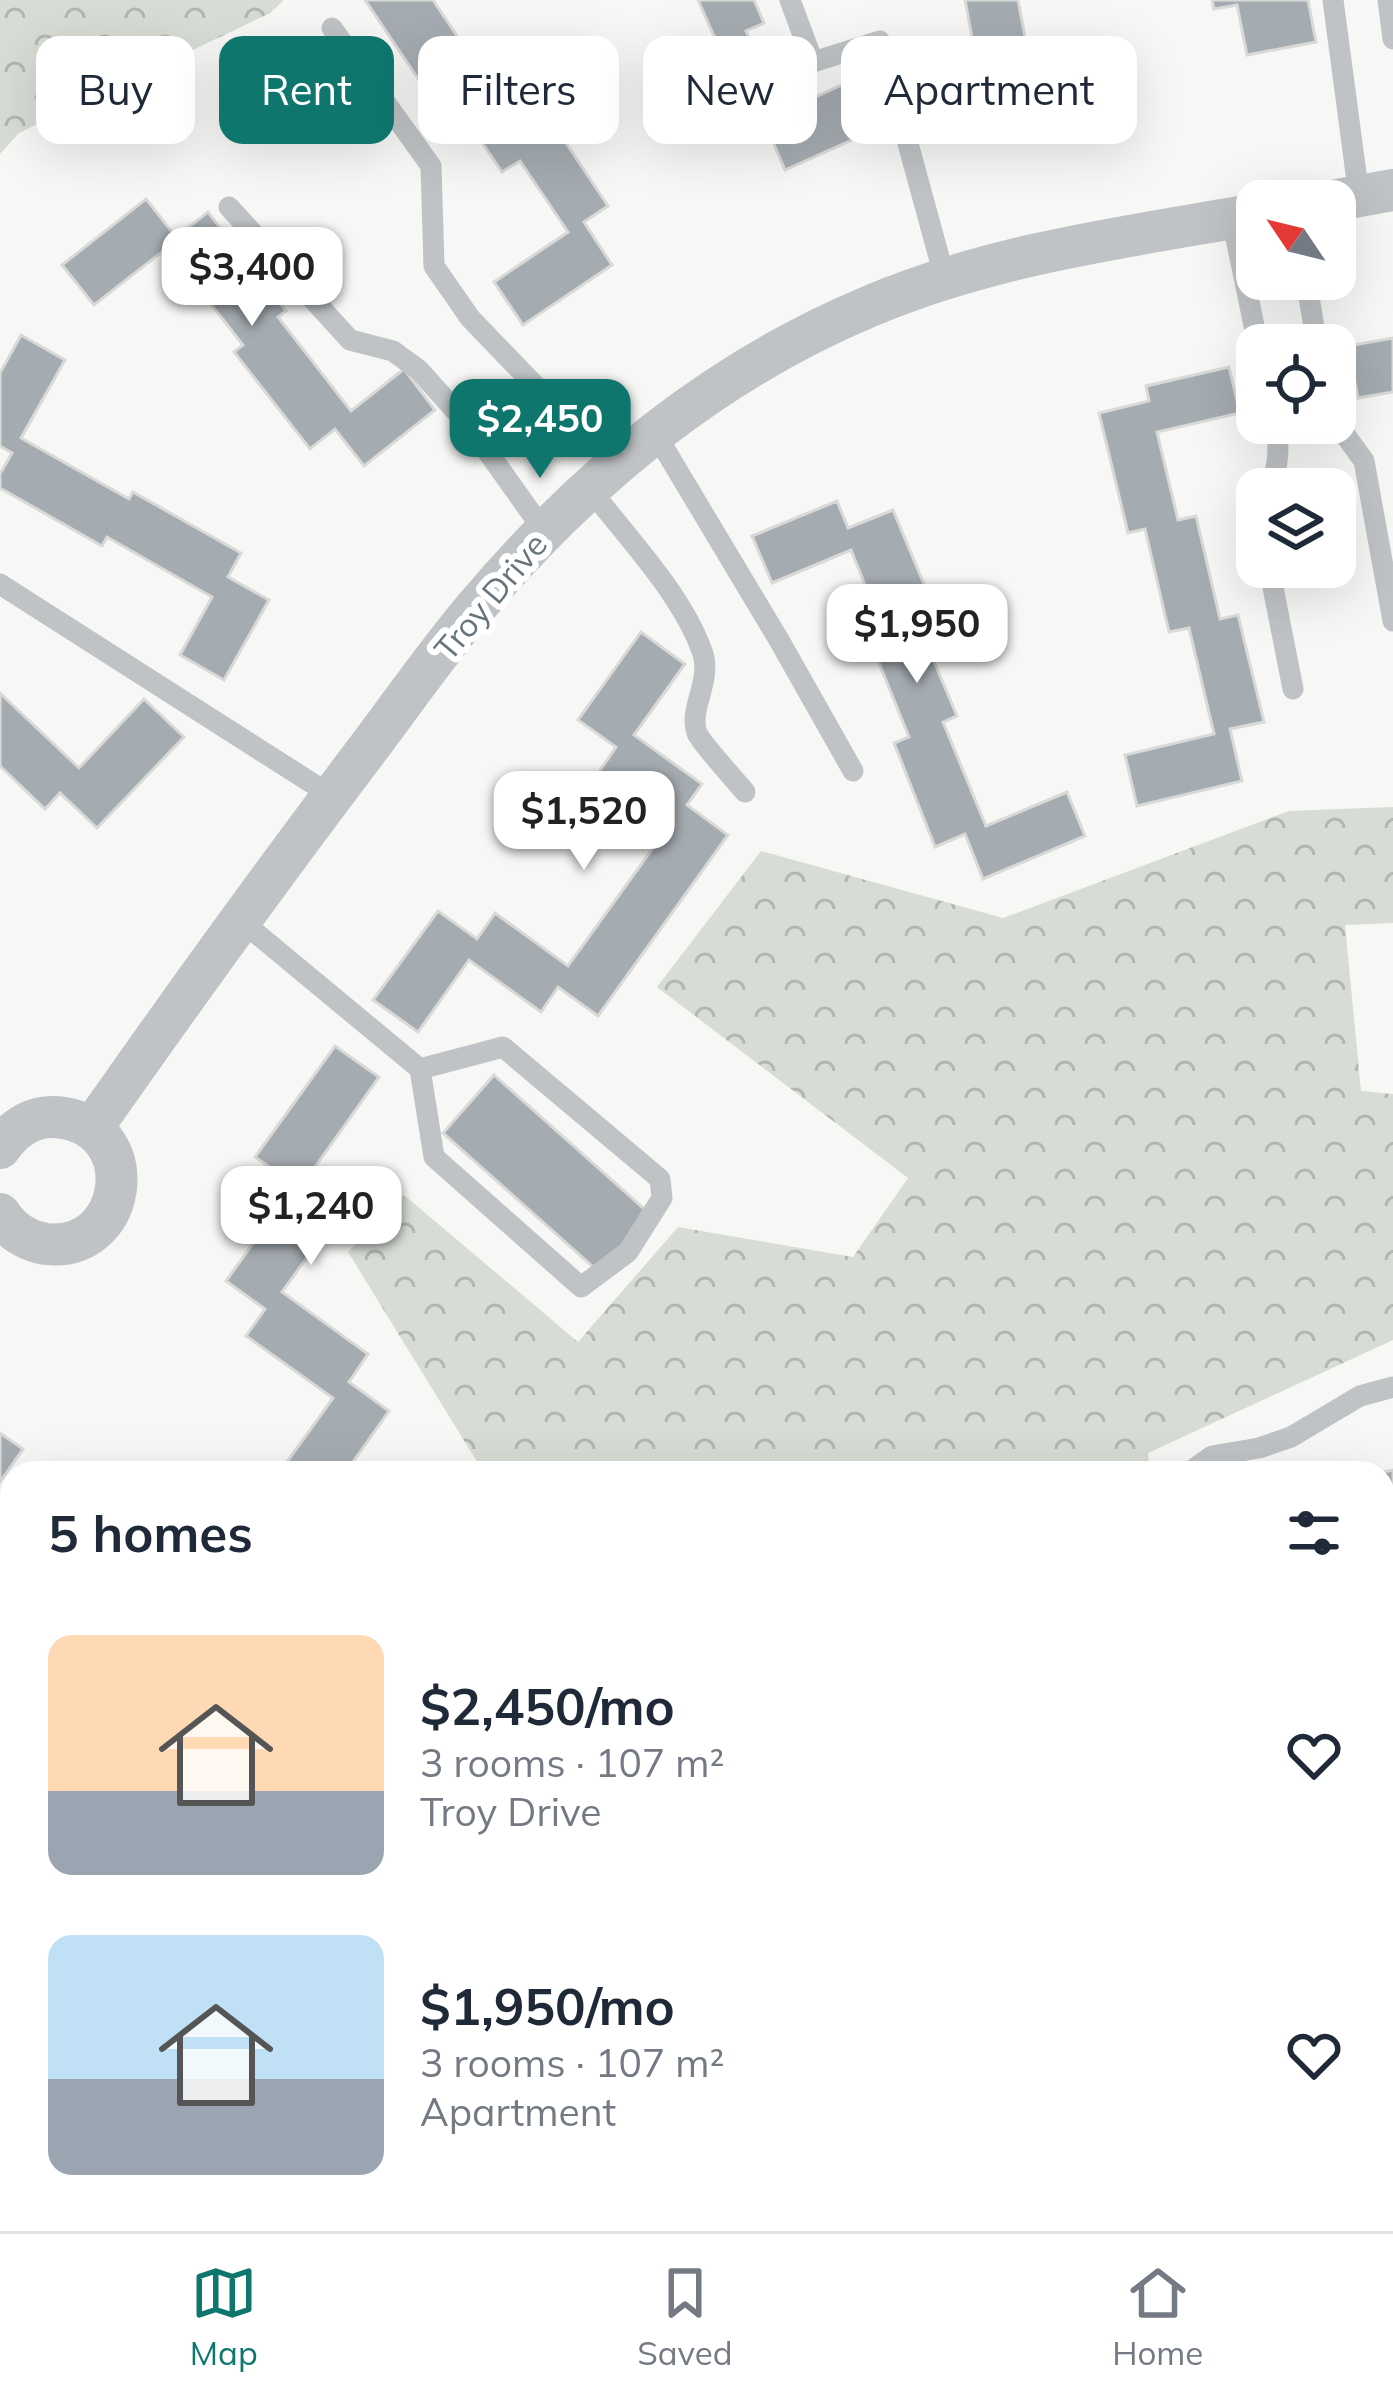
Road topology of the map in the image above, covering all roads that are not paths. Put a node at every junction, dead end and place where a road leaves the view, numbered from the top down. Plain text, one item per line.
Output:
1 (790, 0) edge
2 (1333, 0) edge
3 (1388, 0) edge
4 (332, 28) dead end
5 (1393, 39) edge
6 (1361, 196) edge
7 (229, 207) dead end
8 (1236, 217) edge
9 (945, 279) junction
10 (655, 433) junction
11 (1351, 444) edge
12 (603, 475) junction
13 (544, 531) junction
14 (0, 584) edge
15 (1273, 588) edge
16 (1393, 621) edge
17 (1293, 689) dead end
18 (853, 771) dead end
19 (745, 792) dead end
20 (332, 796) junction
21 (239, 919) junction
22 (420, 1070) junction
23 (92, 1129) junction
24 (0, 1148) edge
25 (0, 1214) edge
26 (1393, 1387) edge
27 (1205, 1461) edge

1 - 9 lane
2 - 6 lane
3 - 5 lane
4 - 12 lane
7 - 13 lane
8 - 9 street, Troy Drive
9 - 10 street, Troy Drive
10 - 12 street, Troy Drive
10 - 18 lane
11 - 16 lane
12 - 13 street, Troy Drive
12 - 19 lane
13 - 20 street, Troy Drive
14 - 20 lane
15 - 17 lane
20 - 21 street, Troy Drive
21 - 22 lane
21 - 23 street, Troy Drive
22 - 22 lane
23 - 24 street
23 - 25 street
26 - 27 lane

